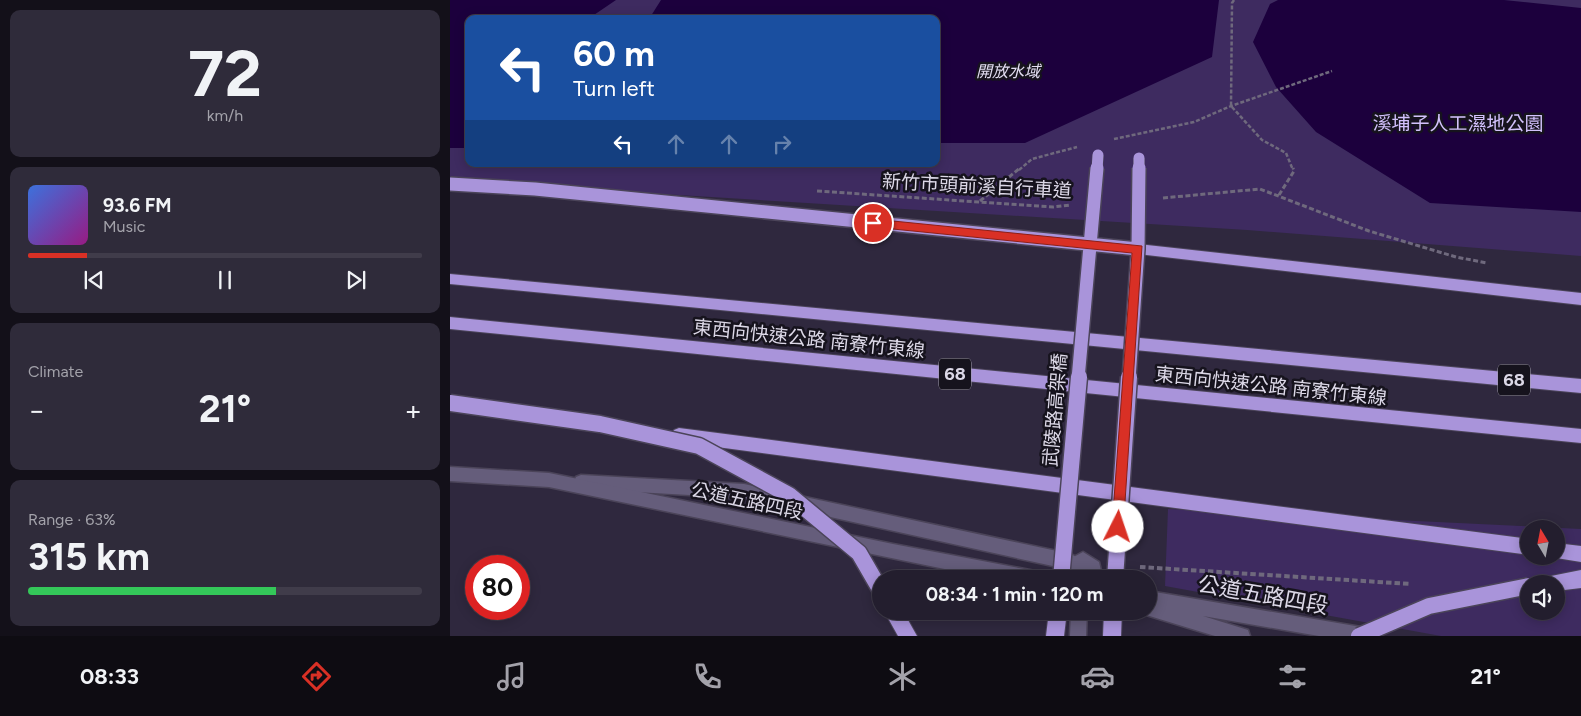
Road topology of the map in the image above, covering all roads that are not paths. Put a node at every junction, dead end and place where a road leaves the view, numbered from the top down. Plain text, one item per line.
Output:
1 (1098, 155) dead end
2 (1139, 158) dead end
3 (450, 184) edge
4 (1091, 245) junction
5 (1138, 249) junction
6 (450, 279) edge
7 (1581, 300) edge
8 (450, 323) edge
9 (1581, 386) edge
10 (450, 403) edge
11 (600, 424) junction
12 (1581, 436) edge
13 (450, 474) edge
14 (549, 480) junction
15 (1070, 486) junction
16 (1120, 493) junction
17 (1520, 546) edge
18 (1565, 552) edge
19 (1581, 554) edge
20 (1087, 568) edge
21 (988, 570) edge
22 (1062, 570) edge
23 (1071, 570) edge
24 (1116, 570) edge
25 (872, 576) edge
26 (1581, 578) edge
27 (1565, 581) edge
28 (1520, 588) edge
29 (1157, 600) edge
30 (1157, 610) edge
31 (899, 620) edge
32 (1057, 620) edge
33 (1079, 620) edge
34 (1113, 620) edge
35 (908, 636) edge
36 (1055, 636) edge
37 (1078, 636) edge
38 (1112, 636) edge
39 (1242, 636) edge
40 (1359, 636) edge
41 (1369, 636) edge

1 - 4 highway, 武陵路高架橋, bridge
2 - 5 highway, bridge
3 - 4 highway, bridge
4 - 5 highway, bridge
4 - 15 highway, 武陵路高架橋, bridge
5 - 7 highway
5 - 16 highway, bridge
6 - 9 highway, 東西向快速公路 南寮竹東線 / 68
8 - 12 highway, 東西向快速公路 南寮竹東線 / 68
10 - 11 highway, bridge
11 - 15 highway, bridge
11 - 25 highway, bridge
13 - 14 street, 公道五路四段
14 - 20 street
14 - 21 street, 公道五路四段
15 - 16 highway
15 - 22 highway, 武陵路高架橋, bridge
16 - 17 highway
16 - 24 highway, bridge
18 - 19 highway
20 - 23 street
26 - 27 highway
28 - 40 highway, bridge
29 - 41 street, 公道五路四段
30 - 39 street, 公道五路四段
31 - 35 highway
32 - 36 highway
33 - 37 street
34 - 38 highway

